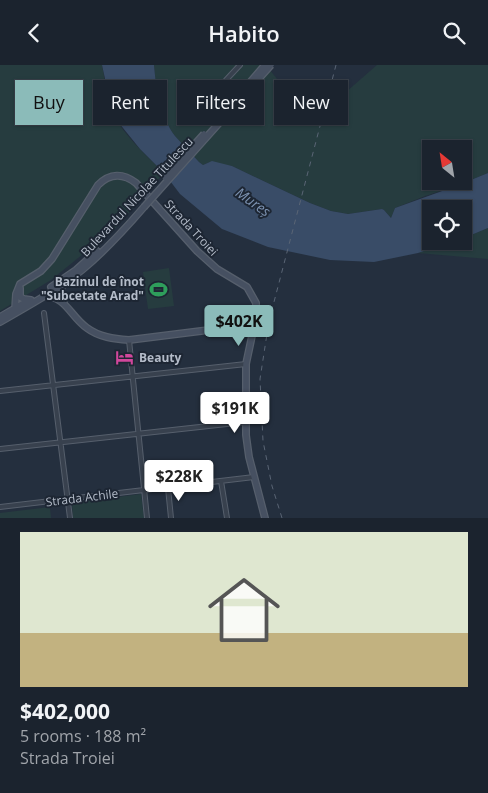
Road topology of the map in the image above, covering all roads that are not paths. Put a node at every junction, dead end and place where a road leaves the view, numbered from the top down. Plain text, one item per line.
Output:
1 (240, 65) edge
2 (266, 65) edge
3 (271, 65) edge
4 (226, 80) dead end
5 (143, 205) junction
6 (20, 285) junction
7 (62, 285) junction
8 (44, 296) junction
9 (31, 300) junction
10 (64, 303) junction
11 (15, 309) junction
12 (44, 313) dead end
13 (0, 317) edge
14 (0, 322) edge
15 (252, 334) junction
16 (128, 340) junction
17 (246, 364) junction
18 (133, 376) junction
19 (53, 385) junction
20 (0, 391) edge
21 (245, 422) junction
22 (138, 433) junction
23 (60, 443) junction
24 (0, 449) edge
25 (254, 477) junction
26 (221, 481) junction
27 (168, 488) junction
28 (144, 491) junction
29 (67, 500) junction
30 (0, 507) edge
31 (70, 518) edge
32 (147, 518) edge
33 (171, 518) edge
34 (227, 518) edge
35 (265, 518) edge

1 - 4 street
2 - 5 main road, Bulevardul Nicolae Titulescu, bridge
3 - 5 main road, Bulevardul Nicolae Titulescu, bridge
5 - 7 main road, Bulevardul Nicolae Titulescu
5 - 9 main road, Bulevardul Nicolae Titulescu
6 - 9 main road
6 - 11 main road
6 - 15 main road, Strada Troiei
7 - 8 main road, Bulevardul Nicolae Titulescu
7 - 10 main road
8 - 10 main road
8 - 14 main road, Bulevardul Nicolae Titulescu
9 - 11 main road, Bulevardul Nicolae Titulescu
10 - 16 main road
11 - 13 main road, Bulevardul Nicolae Titulescu
12 - 19 street
15 - 16 main road
15 - 17 main road, Strada Troiei
16 - 18 street
17 - 18 street
17 - 21 main road, Strada Troiei
18 - 19 street
18 - 22 street
19 - 20 street
19 - 23 street
21 - 22 street
21 - 25 main road, Strada Troiei
22 - 23 street
22 - 28 street
23 - 24 street
23 - 29 street
25 - 26 street, Strada Achile
25 - 35 main road, Strada Troiei
26 - 27 street, Strada Achile
26 - 34 street
27 - 28 street, Strada Achile
27 - 33 street
28 - 29 street, Strada Achile
28 - 32 street
29 - 30 street, Strada Achile
29 - 31 street

